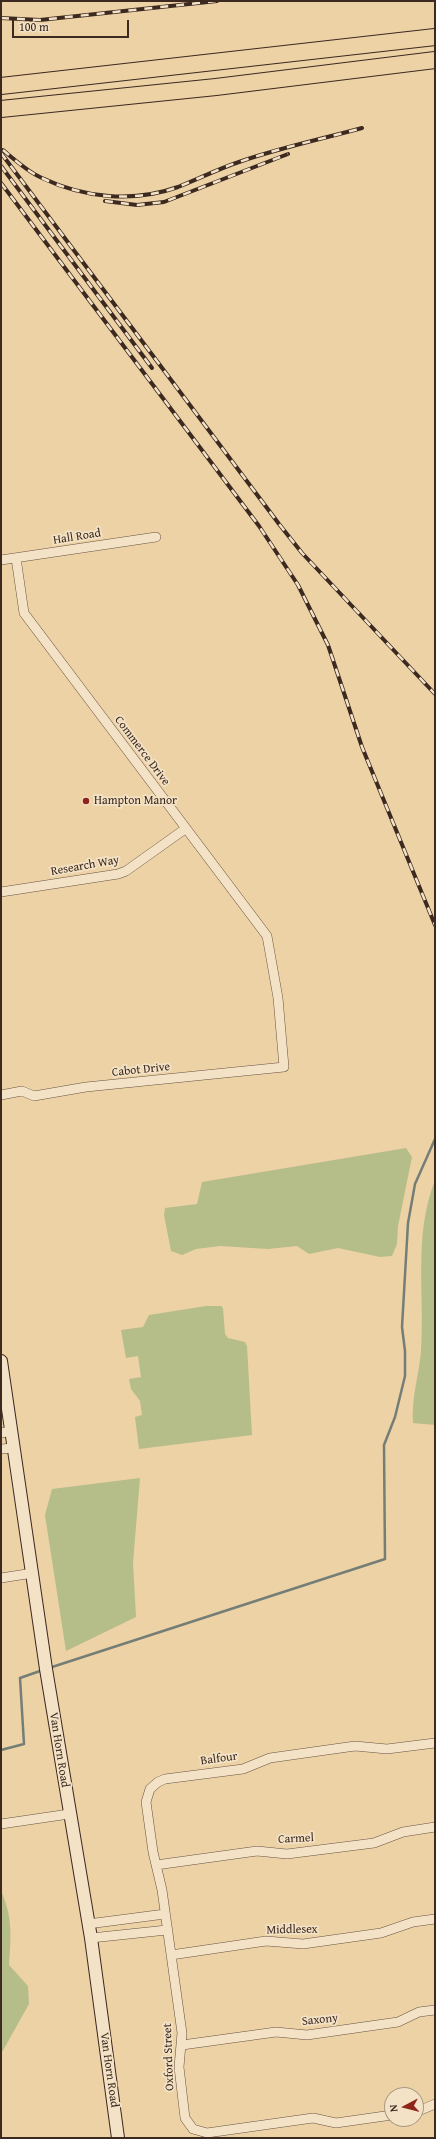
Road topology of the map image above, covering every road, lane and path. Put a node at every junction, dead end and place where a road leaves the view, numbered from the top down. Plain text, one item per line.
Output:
1 (435, 37) edge
2 (435, 60) edge
3 (1, 86) edge
4 (1, 109) edge
5 (156, 537) dead end
6 (16, 558) junction
7 (1, 560) edge
8 (185, 829) junction
9 (1, 892) edge
10 (284, 1067) joint
11 (1, 1094) edge
12 (1, 1361) edge
13 (6, 1432) edge
14 (14, 1448) junction
15 (1, 1449) edge
16 (33, 1574) junction
17 (1, 1578) edge
18 (435, 1743) edge
19 (69, 1814) junction
20 (1, 1824) edge
21 (435, 1827) edge
22 (156, 1865) junction
23 (165, 1914) junction
24 (435, 1919) edge
25 (88, 1924) junction
26 (167, 1930) junction
27 (91, 1938) junction
28 (171, 1954) junction
29 (435, 2010) edge
30 (182, 2045) junction
31 (435, 2104) edge
32 (424, 2109) edge
33 (384, 2116) edge
34 (118, 2138) edge

1 - 3 highway
2 - 4 highway
5 - 6 street, Hall Road
6 - 7 street, Hall Road
6 - 8 street, Commerce Drive
8 - 9 street, Research Way
8 - 10 street, Commerce Drive
10 - 11 street, Cabot Drive
12 - 13 main road, Van Horn Road
13 - 14 main road, Van Horn Road
14 - 15 street
14 - 16 main road, Van Horn Road
16 - 17 street
16 - 19 main road, Van Horn Road
18 - 22 street, Balfour
19 - 20 street
19 - 25 main road, Van Horn Road
21 - 22 street, Carmel
22 - 23 street, Balfour
23 - 25 street
23 - 26 street, Balfour
24 - 28 street, Middlesex
25 - 27 main road, Van Horn Road
26 - 27 street
26 - 28 street, Oxford Street
27 - 34 main road, Van Horn Road
28 - 30 street, Oxford Street
29 - 30 street, Saxony
30 - 33 street, Oxford Street
31 - 32 street

